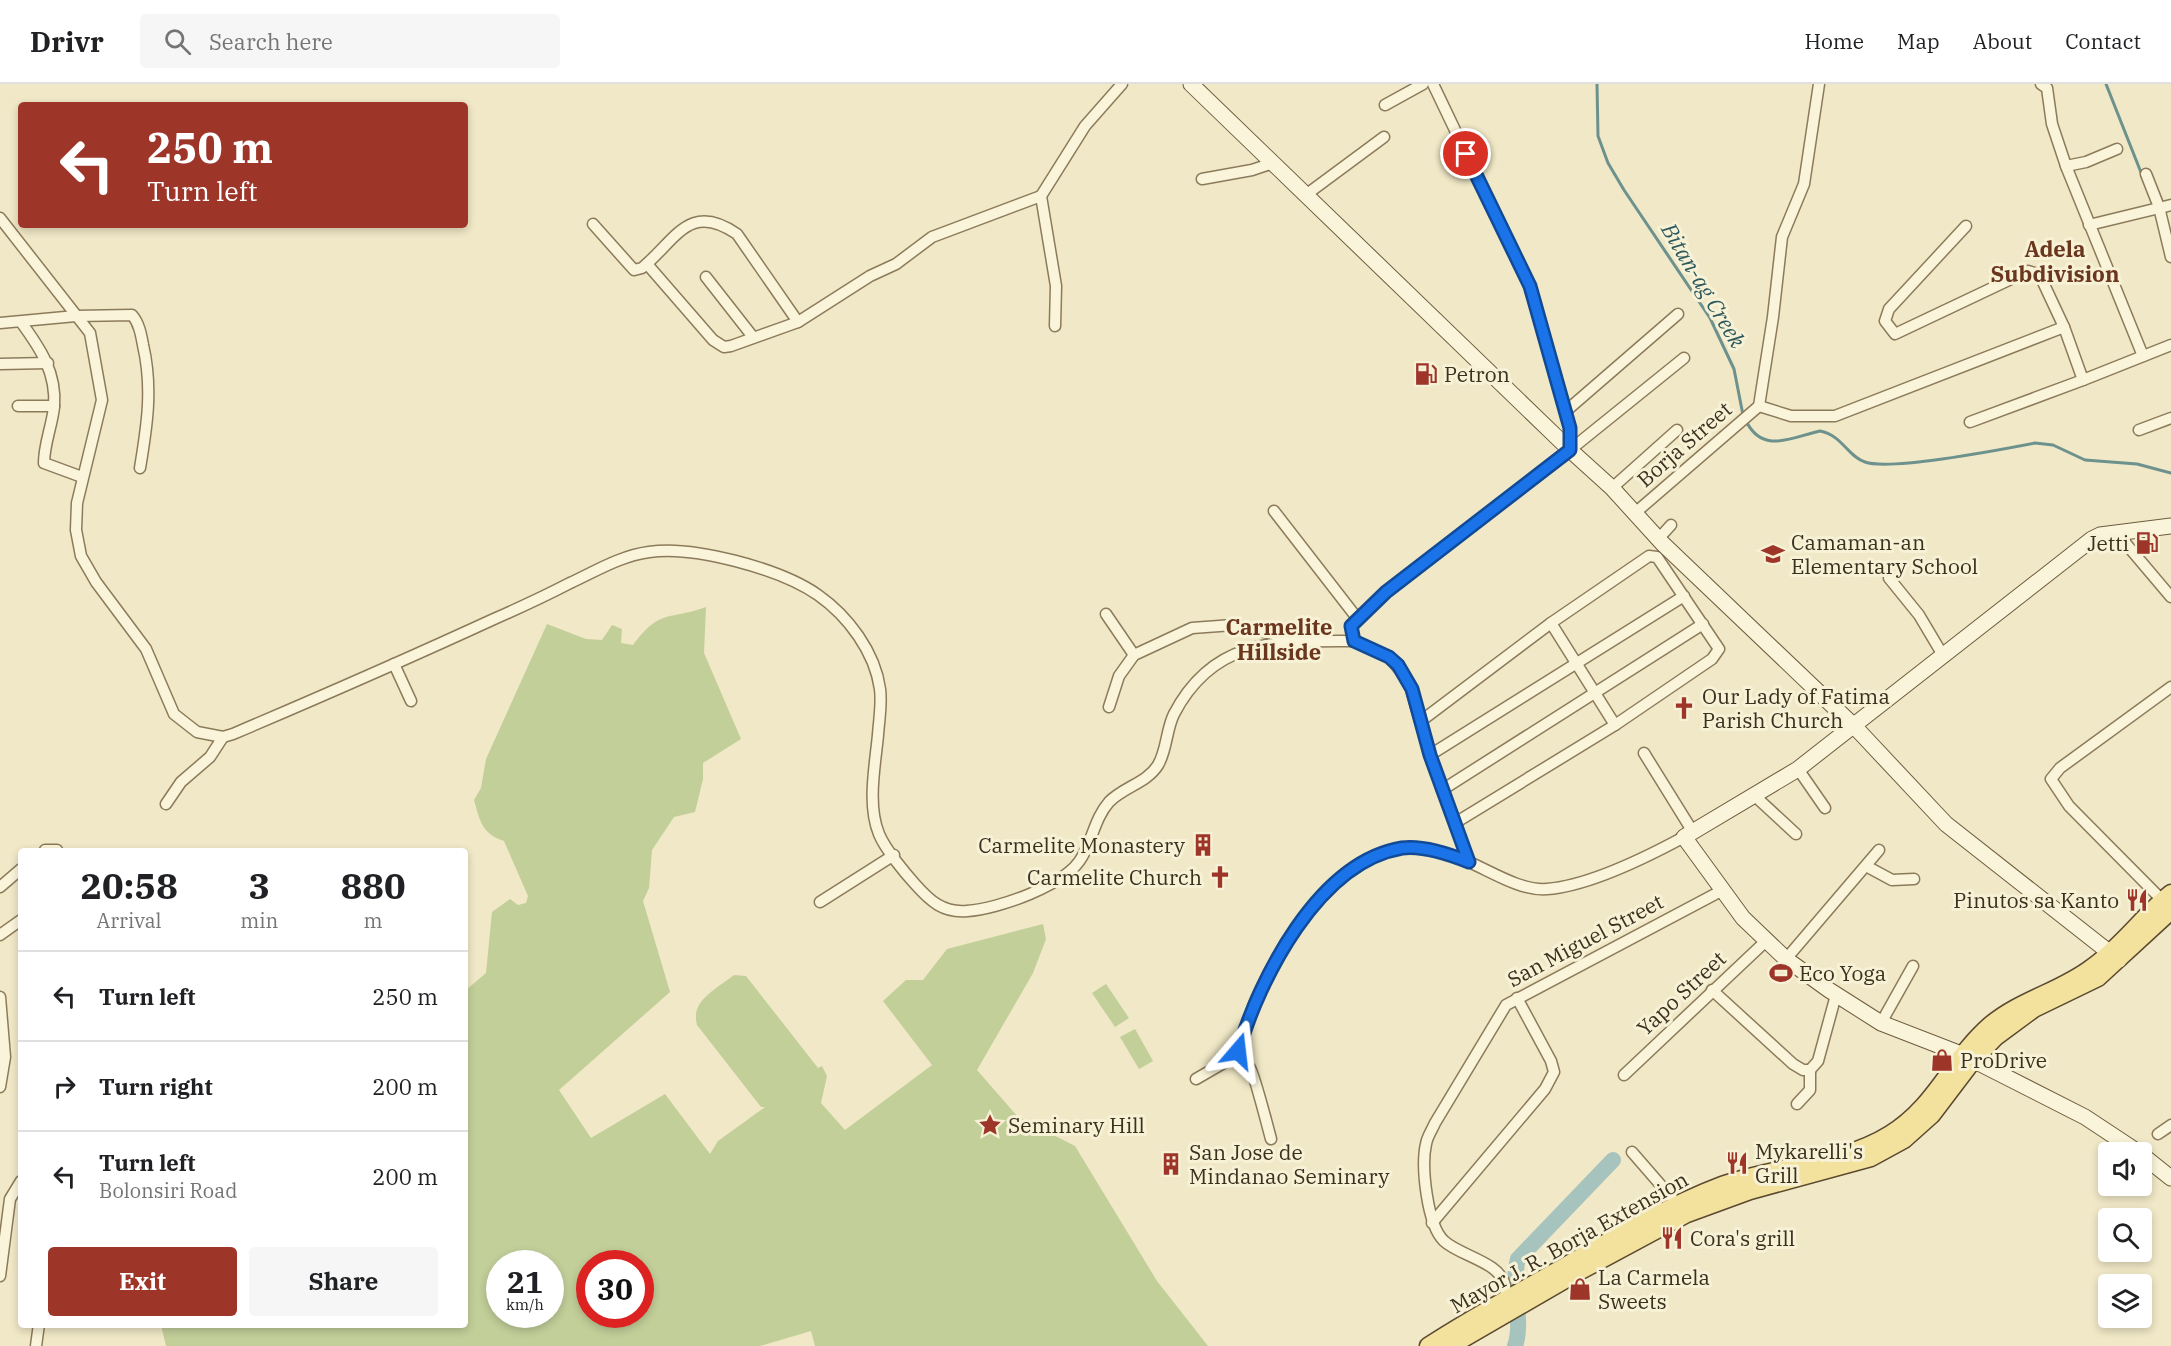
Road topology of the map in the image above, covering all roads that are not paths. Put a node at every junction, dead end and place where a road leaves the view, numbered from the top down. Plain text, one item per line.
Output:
1 (1122, 84) edge
2 (1191, 84) edge
3 (1423, 84) edge
4 (1433, 84) edge
5 (1819, 84) edge
6 (2042, 84) edge
7 (1385, 105) dead end
8 (1384, 137) dead end
9 (2117, 149) dead end
10 (1273, 163) junction
11 (2066, 166) junction
12 (2146, 174) dead end
13 (1202, 179) dead end
14 (1307, 194) junction
15 (1041, 196) junction
16 (2171, 205) edge
17 (2158, 207) junction
18 (0, 218) edge
19 (593, 224) dead end
20 (2089, 225) junction
21 (1966, 226) dead end
22 (2171, 257) edge
23 (647, 264) junction
24 (706, 277) dead end
25 (1678, 314) dead end
26 (76, 316) junction
27 (21, 322) junction
28 (798, 322) junction
29 (0, 323) edge
30 (1054, 326) dead end
31 (2064, 327) junction
32 (753, 337) junction
33 (2171, 345) edge
34 (2143, 356) junction
35 (1684, 358) dead end
36 (48, 363) junction
37 (0, 364) edge
38 (2083, 380) junction
39 (18, 406) dead end
40 (54, 406) junction
41 (1754, 409) junction
42 (1566, 411) junction
43 (2171, 418) edge
44 (1970, 422) dead end
45 (1677, 430) dead end
46 (2139, 430) dead end
47 (1570, 443) junction
48 (140, 468) dead end
49 (82, 477) junction
50 (1612, 488) junction
51 (1274, 511) dead end
52 (1635, 513) junction
53 (1671, 525) dead end
54 (2171, 526) edge
55 (2116, 532) junction
56 (1662, 543) junction
57 (1889, 578) dead end
58 (1684, 596) junction
59 (2171, 597) edge
60 (1106, 614) dead end
61 (1357, 618) junction
62 (1551, 623) junction
63 (1703, 624) junction
64 (1298, 641) junction
65 (1354, 641) junction
66 (1134, 655) junction
67 (1944, 657) junction
68 (1575, 663) junction
69 (394, 664) junction
70 (2171, 687) edge
71 (1595, 694) junction
72 (411, 701) dead end
73 (1109, 707) dead end
74 (1421, 721) junction
75 (1615, 724) junction
76 (1855, 727) junction
77 (222, 737) junction
78 (1644, 753) dead end
79 (1430, 755) junction
80 (1798, 769) junction
81 (1442, 790) junction
82 (1756, 797) junction
83 (166, 804) dead end
84 (1826, 808) dead end
85 (1455, 823) junction
86 (1796, 834) dead end
87 (1689, 835) junction
88 (1879, 850) dead end
89 (894, 855) junction
90 (1469, 862) junction
91 (1866, 866) junction
92 (18, 872) edge
93 (1914, 879) dead end
94 (0, 887) edge
95 (1721, 891) junction
96 (820, 902) dead end
97 (2169, 903) edge
98 (18, 922) edge
99 (0, 935) edge
100 (1766, 941) junction
101 (2115, 956) junction
102 (1786, 959) junction
103 (1913, 966) dead end
104 (1712, 990) junction
105 (1836, 995) junction
106 (0, 997) edge
107 (1517, 998) junction
108 (1881, 1023) junction
109 (1234, 1057) junction
110 (1967, 1058) junction
111 (1810, 1070) junction
112 (1624, 1075) dead end
113 (1196, 1079) dead end
114 (0, 1087) edge
115 (1797, 1104) dead end
116 (2171, 1125) edge
117 (2158, 1134) dead end
118 (1271, 1139) dead end
119 (2122, 1142) edge
120 (1632, 1152) dead end
121 (2152, 1163) edge
122 (1785, 1175) junction
123 (2171, 1178) edge
124 (18, 1186) edge
125 (1678, 1205) junction
126 (1432, 1223) junction
127 (0, 1276) edge
128 (1538, 1289) junction
129 (1507, 1305) junction
130 (38, 1328) edge
131 (1440, 1344) edge
132 (36, 1346) edge

1 - 15 street
2 - 10 main road
3 - 7 street
4 - 42 street
5 - 41 street
6 - 11 street
8 - 14 street
9 - 11 street
10 - 13 street
10 - 14 main road
11 - 20 street
12 - 17 street
14 - 47 main road
15 - 28 street
15 - 30 street
16 - 17 street
17 - 20 street
17 - 22 street
18 - 26 street
19 - 23 street
20 - 34 street
21 - 31 street
23 - 28 street
23 - 32 street
24 - 32 street
25 - 42 street
26 - 27 street
26 - 48 street
26 - 49 street
27 - 29 street
27 - 36 street
28 - 32 street
31 - 38 street
31 - 41 street
33 - 34 street
34 - 38 street
35 - 47 street
36 - 37 street
36 - 40 street
38 - 44 street
39 - 40 street
40 - 49 street
41 - 52 street, Borja Street
42 - 47 street
43 - 46 street
45 - 50 street
47 - 50 main road
47 - 61 street
49 - 77 street
50 - 52 main road
51 - 61 street
52 - 56 main road
53 - 56 street
54 - 55 main road
55 - 59 street
55 - 67 main road
56 - 76 main road
57 - 67 street
58 - 62 street
58 - 63 street
58 - 68 street
60 - 66 street
61 - 65 street
62 - 68 street
62 - 74 street
63 - 71 street
63 - 75 street
64 - 65 street
64 - 66 street
64 - 89 street
65 - 74 street
66 - 73 street
67 - 76 main road
68 - 71 street
68 - 79 street
69 - 72 street
69 - 77 street
69 - 89 street
70 - 97 street
71 - 75 street
71 - 81 street
74 - 79 street
75 - 85 street
76 - 80 main road
76 - 101 main road
77 - 83 street
78 - 87 street
79 - 81 street
80 - 82 main road
80 - 84 street
81 - 85 street
82 - 86 street
82 - 87 main road
85 - 90 street
87 - 90 street
87 - 95 main road
88 - 91 street
89 - 96 street
90 - 109 street
91 - 93 street
91 - 102 street
92 - 94 street
95 - 100 main road
95 - 107 street, San Miguel Street
97 - 101 main road, Mayor J. R. Borja Extension
98 - 99 street
100 - 102 main road
100 - 104 street, Yapo Street
101 - 110 main road, Mayor J. R. Borja Extension
102 - 105 main road
103 - 108 street
104 - 111 street
104 - 112 street, Yapo Street
105 - 108 main road
105 - 111 street
106 - 114 street
107 - 126 street, San Miguel Street
107 - 126 street
108 - 110 main road
109 - 113 street
109 - 118 street
110 - 119 main road
110 - 122 main road, Mayor J. R. Borja Extension
111 - 115 street
116 - 117 street
120 - 125 street
121 - 123 main road
122 - 125 main road, Mayor J. R. Borja Extension
122 - 128 main road, Mayor J. R. Borja Extension
124 - 127 street
125 - 128 main road, Mayor J. R. Borja Extension
126 - 129 street
128 - 129 main road, Mayor J. R. Borja Extension
129 - 131 main road, Mayor J. R. Borja Extension
130 - 132 street

